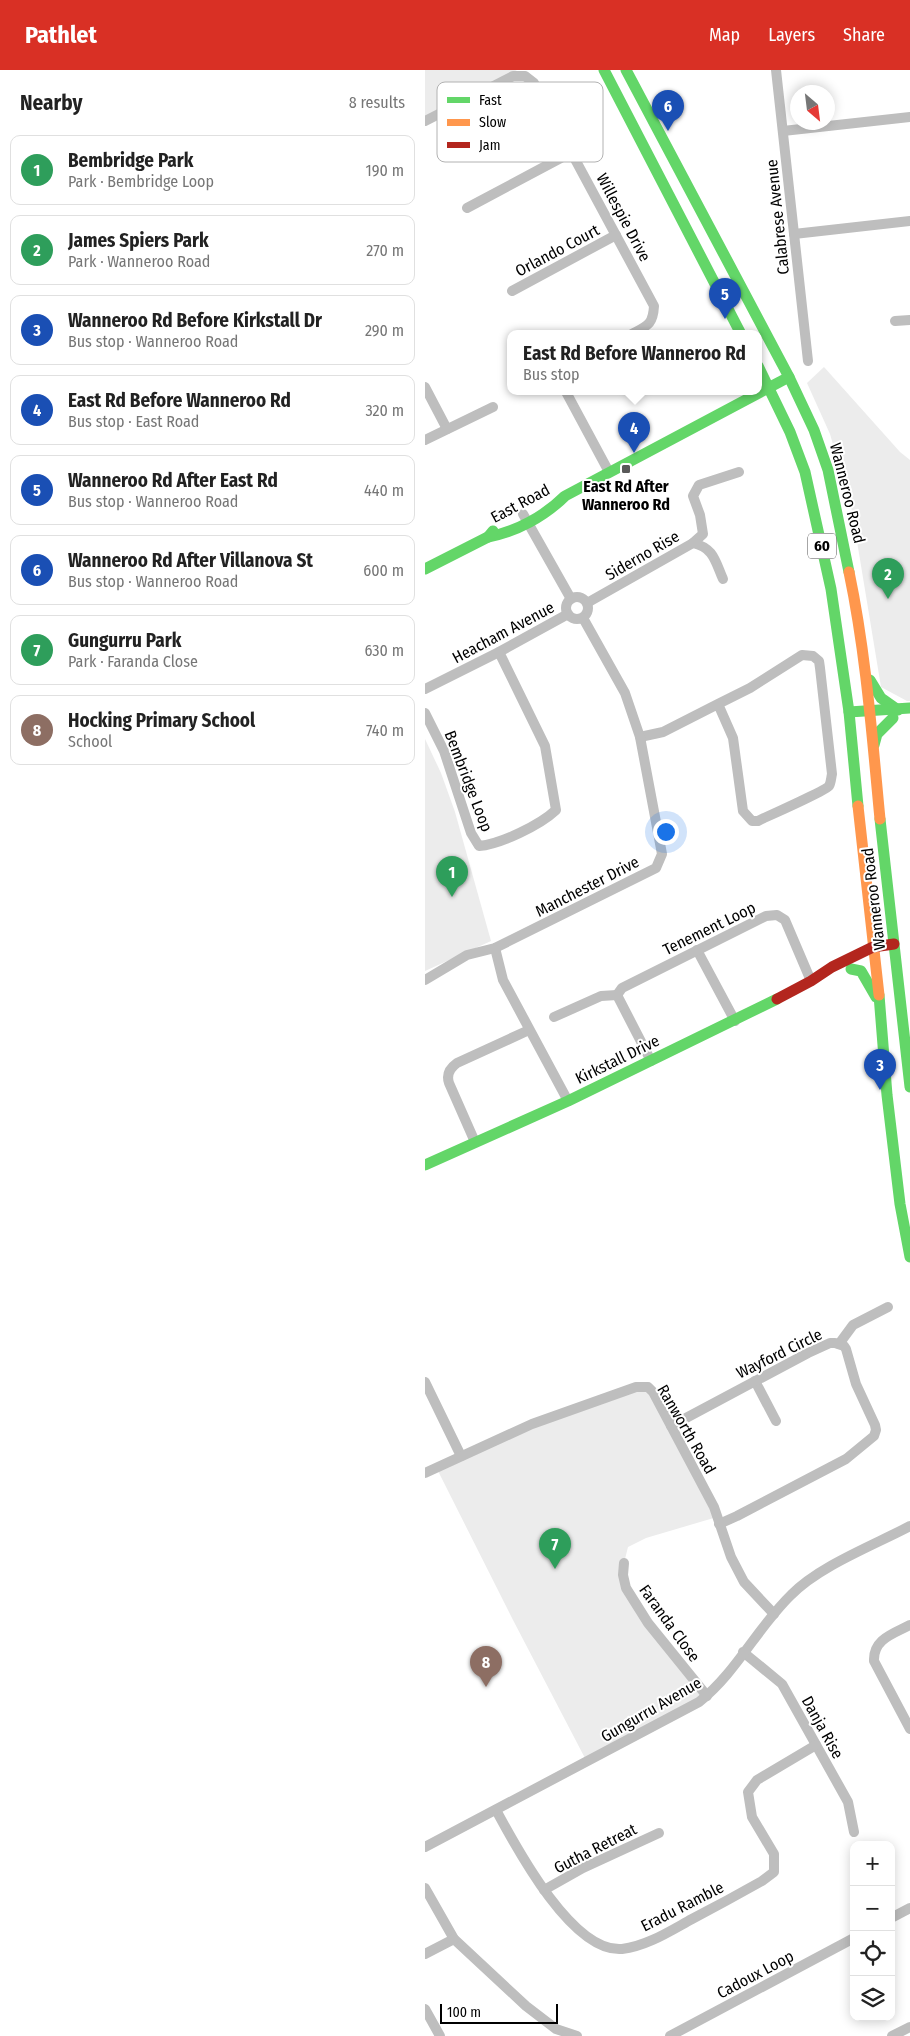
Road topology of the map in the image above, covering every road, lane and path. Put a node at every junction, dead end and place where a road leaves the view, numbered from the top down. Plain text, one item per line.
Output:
1 (604, 70) edge
2 (626, 70) edge
3 (776, 70) edge
4 (501, 82) edge
5 (532, 82) edge
6 (437, 115) edge
7 (910, 117) edge
8 (425, 121) edge
9 (654, 123) junction
10 (783, 131) junction
11 (553, 162) edge
12 (577, 162) edge
13 (467, 208) dead end
14 (677, 212) junction
15 (910, 221) edge
16 (794, 234) junction
17 (616, 235) junction
18 (512, 291) dead end
19 (910, 320) edge
20 (895, 322) dead end
21 (640, 330) edge
22 (739, 330) edge
23 (808, 361) dead end
24 (762, 374) edge
25 (789, 376) junction
26 (425, 387) edge
27 (769, 388) junction
28 (762, 392) edge
29 (568, 395) edge
30 (756, 395) edge
31 (493, 407) dead end
32 (447, 429) junction
33 (425, 440) edge
34 (609, 472) junction
35 (739, 472) dead end
36 (525, 517) junction
37 (693, 543) junction
38 (425, 570) edge
39 (723, 579) dead end
40 (571, 599) junction
41 (587, 603) junction
42 (568, 614) junction
43 (583, 618) junction
44 (499, 652) junction
45 (865, 663) junction
46 (425, 689) edge
47 (718, 704) junction
48 (910, 708) edge
49 (425, 713) edge
50 (895, 714) junction
51 (910, 716) edge
52 (849, 717) junction
53 (871, 717) junction
54 (640, 737) junction
55 (873, 749) junction
56 (895, 944) junction
57 (873, 947) junction
58 (495, 948) junction
59 (697, 950) junction
60 (896, 957) junction
61 (875, 960) junction
62 (851, 969) junction
63 (425, 980) edge
64 (811, 981) junction
65 (617, 995) junction
66 (880, 1007) junction
67 (554, 1018) dead end
68 (735, 1021) junction
69 (529, 1030) junction
70 (651, 1061) junction
71 (910, 1087) edge
72 (568, 1101) junction
73 (475, 1142) junction
74 (430, 1164) edge
75 (425, 1171) edge
76 (910, 1257) edge
77 (888, 1308) dead end
78 (839, 1344) junction
79 (755, 1381) junction
80 (425, 1382) edge
81 (777, 1421) dead end
82 (671, 1426) junction
83 (461, 1456) junction
84 (425, 1473) edge
85 (719, 1524) junction
86 (910, 1526) edge
87 (624, 1562) dead end
88 (773, 1614) junction
89 (910, 1625) edge
90 (743, 1652) junction
91 (707, 1696) junction
92 (909, 1727) edge
93 (816, 1745) junction
94 (496, 1810) junction
95 (854, 1832) dead end
96 (659, 1833) dead end
97 (425, 1847) edge
98 (425, 1888) edge
99 (544, 1890) junction
100 (910, 1908) edge
101 (895, 1916) edge
102 (454, 1939) junction
103 (850, 1940) edge
104 (425, 1954) edge
105 (425, 2009) edge
106 (910, 2027) edge
107 (440, 2036) edge
108 (577, 2036) edge
109 (670, 2036) edge
110 (892, 2036) edge

1 - 14 main road
2 - 9 main road, Wanneroo Road / 60
3 - 10 street, Calabrese Avenue
4 - 5 street, Willespie Drive
6 - 8 street, Willespie Drive
7 - 10 street
9 - 14 main road, 60
9 - 25 main road, Wanneroo Road / 60
10 - 16 street, Calabrese Avenue
11 - 13 street
12 - 17 street, Willespie Drive
14 - 22 main road
15 - 16 street
16 - 23 street, Calabrese Avenue
17 - 18 street, Orlando Court
17 - 21 street, Willespie Drive
19 - 20 street
24 - 27 main road, Wanneroo Road / 60
25 - 27 main road, East Road
25 - 45 main road, Wanneroo Road / 60
26 - 32 street
27 - 28 main road, East Road
27 - 52 main road, Wanneroo Road / 60
29 - 34 street
30 - 34 main road, East Road
31 - 32 street
32 - 33 street
34 - 36 main road, East Road
35 - 37 street
36 - 38 main road, East Road
36 - 40 street
37 - 39 street, Siderno Rise
37 - 41 street, Siderno Rise
40 - 41 street
40 - 42 street
41 - 43 street
42 - 43 street
42 - 44 street, Heacham Avenue
43 - 54 street, Manchester Drive
44 - 46 street, Heacham Avenue
44 - 49 street, Bembridge Loop
45 - 50 main road
45 - 53 main road, Wanneroo Road / 60
47 - 47 street
47 - 54 street
48 - 50 main road
50 - 51 main road
50 - 53 main road
50 - 55 main road
52 - 53 main road
52 - 57 main road, Wanneroo Road / 60
53 - 55 main road, Wanneroo Road / 60
54 - 58 street, Manchester Drive
55 - 56 main road, Wanneroo Road / 60
56 - 57 main road, Kirkstall Drive
56 - 60 main road, Wanneroo Road / 60
57 - 61 main road, Wanneroo Road / 60
57 - 64 main road, Kirkstall Drive
58 - 63 street, Manchester Drive
58 - 69 street
59 - 64 street, Tenement Loop
59 - 65 street, Tenement Loop
59 - 68 street
60 - 61 main road, Kirkstall Drive
60 - 71 main road, Wanneroo Road / 60
61 - 62 main road, Kirkstall Drive
61 - 66 main road, Wanneroo Road / 60
62 - 64 main road, Kirkstall Drive
62 - 66 main road
64 - 68 main road, Kirkstall Drive
65 - 67 street, Tenement Loop
65 - 70 street
66 - 76 main road, Wanneroo Road / 60
68 - 70 main road, Kirkstall Drive
69 - 72 street
69 - 73 street
70 - 72 main road, Kirkstall Drive
72 - 73 main road, Kirkstall Drive
73 - 74 main road, Kirkstall Drive
74 - 75 main road, Kirkstall Drive
77 - 78 street
78 - 79 street, Wayford Circle
78 - 85 street, Wayford Circle
79 - 81 street
79 - 82 street, Wayford Circle
80 - 83 street
82 - 83 street, Ranworth Road
82 - 85 street, Ranworth Road
83 - 84 street, Ranworth Road
85 - 88 street, Ranworth Road
86 - 88 street, Gungurru Avenue
87 - 91 street, Faranda Close
88 - 90 street, Gungurru Avenue
89 - 92 street
90 - 91 street, Gungurru Avenue
90 - 93 street, Danja Rise
91 - 94 street, Gungurru Avenue
93 - 95 street, Danja Rise
93 - 99 street, Eradu Ramble
94 - 97 street, Gungurru Avenue
94 - 99 street, Eradu Ramble
96 - 99 street, Gutha Retreat
98 - 102 street
100 - 101 street
102 - 104 street
102 - 108 street
103 - 109 street, Cadoux Loop
105 - 107 street
106 - 110 street

